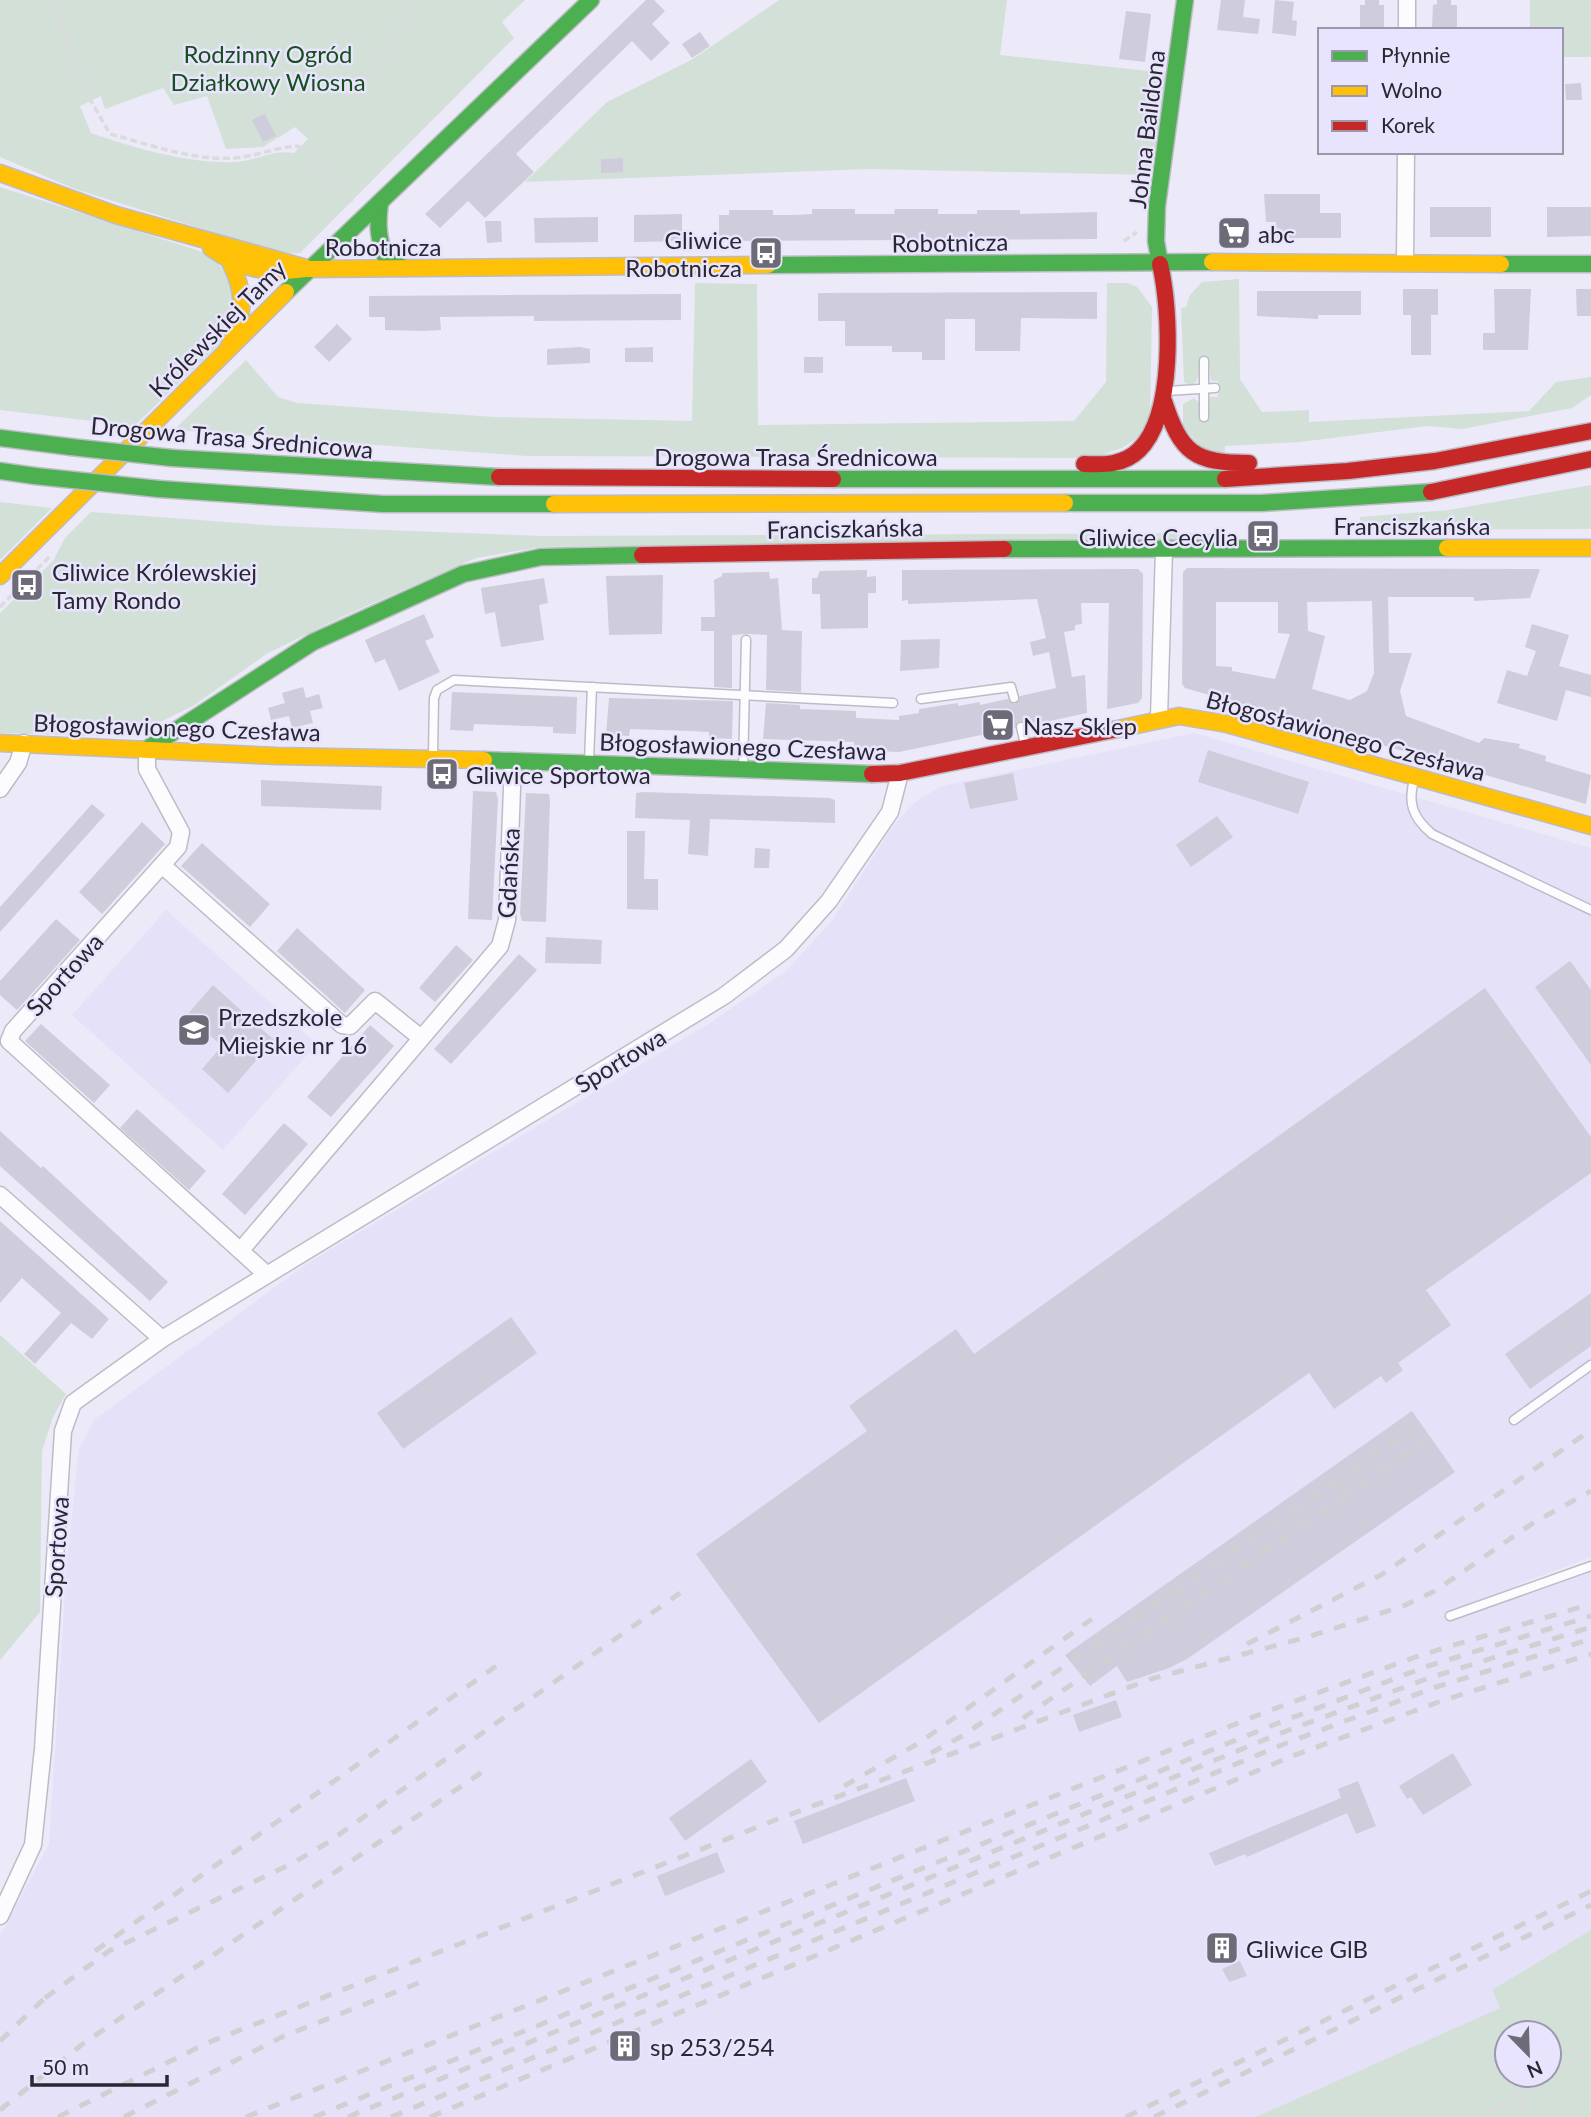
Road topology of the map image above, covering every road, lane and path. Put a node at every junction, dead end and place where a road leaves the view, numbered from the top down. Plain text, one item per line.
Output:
1 (51, 0) edge
2 (412, 0) edge
3 (591, 0) edge
4 (1185, 0) edge
5 (1407, 0) edge
6 (1407, 28) edge
7 (350, 95) dead end
8 (1406, 154) edge
9 (0, 173) edge
10 (380, 203) junction
11 (358, 208) dead end
12 (201, 241) junction
13 (230, 262) junction
14 (1405, 263) junction
15 (1160, 264) junction
16 (1591, 264) edge
17 (404, 268) junction
18 (310, 269) junction
19 (228, 349) junction
20 (1203, 362) dead end
21 (1214, 388) dead end
22 (1204, 389) junction
23 (1164, 396) junction
24 (1204, 417) dead end
25 (1591, 431) edge
26 (0, 438) edge
27 (1591, 459) edge
28 (0, 471) edge
29 (1348, 471) junction
30 (1591, 475) edge
31 (1519, 476) junction
32 (961, 479) junction
33 (1591, 548) edge
34 (1164, 549) junction
35 (0, 576) edge
36 (746, 640) dead end
37 (592, 687) junction
38 (745, 695) junction
39 (1014, 698) dead end
40 (921, 699) dead end
41 (893, 703) dead end
42 (1159, 718) junction
43 (1021, 727) dead end
44 (0, 743) edge
45 (24, 743) junction
46 (1026, 747) junction
47 (147, 749) junction
48 (433, 758) junction
49 (513, 762) junction
50 (588, 765) junction
51 (743, 772) junction
52 (900, 773) junction
53 (1416, 775) junction
54 (0, 789) edge
55 (1591, 827) edge
56 (163, 866) junction
57 (1591, 910) edge
58 (421, 1038) junction
59 (0, 1195) edge
60 (241, 1250) junction
61 (266, 1274) junction
62 (162, 1339) junction
63 (1591, 1365) edge
64 (1514, 1420) dead end
65 (1591, 1566) edge
66 (1450, 1616) dead end
67 (0, 1916) edge
68 (1591, 2051) edge
69 (1521, 2093) junction
70 (1479, 2117) edge
71 (1524, 2117) edge

1 - 11 path
2 - 7 path
3 - 10 street, Królewskiej Tamy
4 - 15 street, Johna Baildona
5 - 6 street
8 - 14 street
9 - 12 street
10 - 17 street
10 - 18 street, Królewskiej Tamy
12 - 13 street
12 - 18 street
13 - 18 street
13 - 19 street
14 - 15 street, Robotnicza
14 - 16 street, Robotnicza
15 - 17 street, Robotnicza
15 - 23 street, Johna Baildona
17 - 18 street, Robotnicza
18 - 19 street, Królewskiej Tamy
19 - 35 street, Królewskiej Tamy
20 - 22 lane
21 - 22 lane
22 - 23 lane
22 - 24 lane
23 - 29 street
23 - 32 street
25 - 29 street, Drogowa Trasa Średnicowa
26 - 32 street, Drogowa Trasa Średnicowa, bridge
27 - 31 street, Drogowa Trasa Średnicowa
28 - 31 street, Drogowa Trasa Średnicowa, bridge
29 - 32 street, Drogowa Trasa Średnicowa
30 - 31 street
33 - 34 street, Franciszkańska
34 - 42 street
34 - 47 street, Franciszkańska
36 - 38 lane
37 - 38 lane
37 - 48 lane
37 - 50 lane
38 - 41 lane
38 - 51 lane
39 - 40 lane
42 - 46 street, Błogosławionego Czesława
42 - 53 street, Błogosławionego Czesława
43 - 46 lane
44 - 45 street, Błogosławionego Czesława
45 - 47 street, Błogosławionego Czesława
45 - 54 street
46 - 52 street, Błogosławionego Czesława
47 - 48 street, Błogosławionego Czesława
47 - 56 street, Sportowa
48 - 49 street, Błogosławionego Czesława
49 - 50 street, Błogosławionego Czesława
49 - 58 street, Gdańska
50 - 51 street, Błogosławionego Czesława
51 - 52 street, Błogosławionego Czesława
52 - 61 street, Sportowa
53 - 55 street, Błogosławionego Czesława
53 - 57 lane
56 - 58 street
56 - 60 street, Sportowa
58 - 60 street
59 - 62 street
60 - 61 street, Sportowa
61 - 62 street, Sportowa
62 - 67 street, Sportowa
63 - 64 lane
65 - 66 lane
68 - 69 path
69 - 70 path
69 - 71 path

